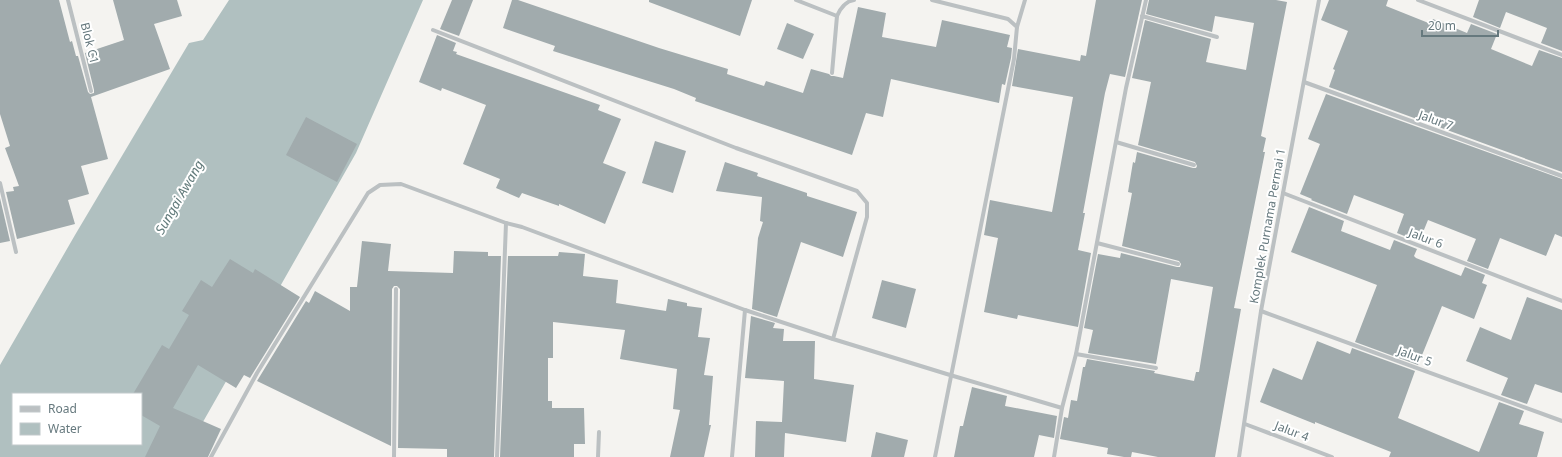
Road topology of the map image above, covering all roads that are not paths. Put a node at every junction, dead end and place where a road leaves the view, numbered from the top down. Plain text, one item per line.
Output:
1 (68, 0) edge
2 (796, 0) edge
3 (854, 0) edge
4 (932, 0) edge
5 (1025, 0) edge
6 (1146, 0) edge
7 (1319, 0) edge
8 (1418, 0) edge
9 (838, 16) junction
10 (1142, 16) junction
11 (1017, 27) junction
12 (433, 30) dead end
13 (1217, 37) dead end
14 (1562, 55) edge
15 (832, 74) dead end
16 (1304, 82) junction
17 (91, 91) dead end
18 (1116, 142) junction
19 (1194, 165) dead end
20 (1562, 176) edge
21 (0, 183) edge
22 (1283, 193) junction
23 (506, 223) junction
24 (1097, 243) junction
25 (16, 252) dead end
26 (1178, 264) dead end
27 (396, 289) dead end
28 (1562, 301) edge
29 (745, 310) junction
30 (1261, 310) junction
31 (833, 339) junction
32 (1076, 354) junction
33 (1156, 368) dead end
34 (950, 375) junction
35 (1062, 408) junction
36 (1562, 421) edge
37 (1245, 424) junction
38 (599, 432) dead end
39 (211, 457) edge
40 (394, 457) edge
41 (497, 457) edge
42 (598, 457) edge
43 (732, 457) edge
44 (935, 457) edge
45 (1054, 457) edge
46 (1239, 457) edge
47 (1332, 457) edge

1 - 17 street, Blok C1
2 - 9 street
3 - 9 street
4 - 11 street
5 - 11 street
6 - 10 street
7 - 16 street, Komplek Purnama Permai 1
8 - 14 street
9 - 15 street
10 - 13 street
10 - 18 street
11 - 34 street
12 - 31 street
16 - 20 street, Jalur 7
16 - 22 street, Komplek Purnama Permai 1
18 - 19 street
18 - 24 street
21 - 25 street
22 - 28 street, Jalur 6
22 - 30 street, Komplek Purnama Permai 1
23 - 29 street
23 - 39 street
23 - 41 street
24 - 26 street
24 - 32 street
27 - 40 street
29 - 31 street
29 - 43 street
30 - 36 street, Jalur 5
30 - 37 street, Komplek Purnama Permai 1
31 - 34 street
32 - 33 street
32 - 35 street
34 - 35 street
34 - 44 street
35 - 45 street
37 - 46 street, Komplek Purnama Permai 1
37 - 47 street, Jalur 4
38 - 42 street

